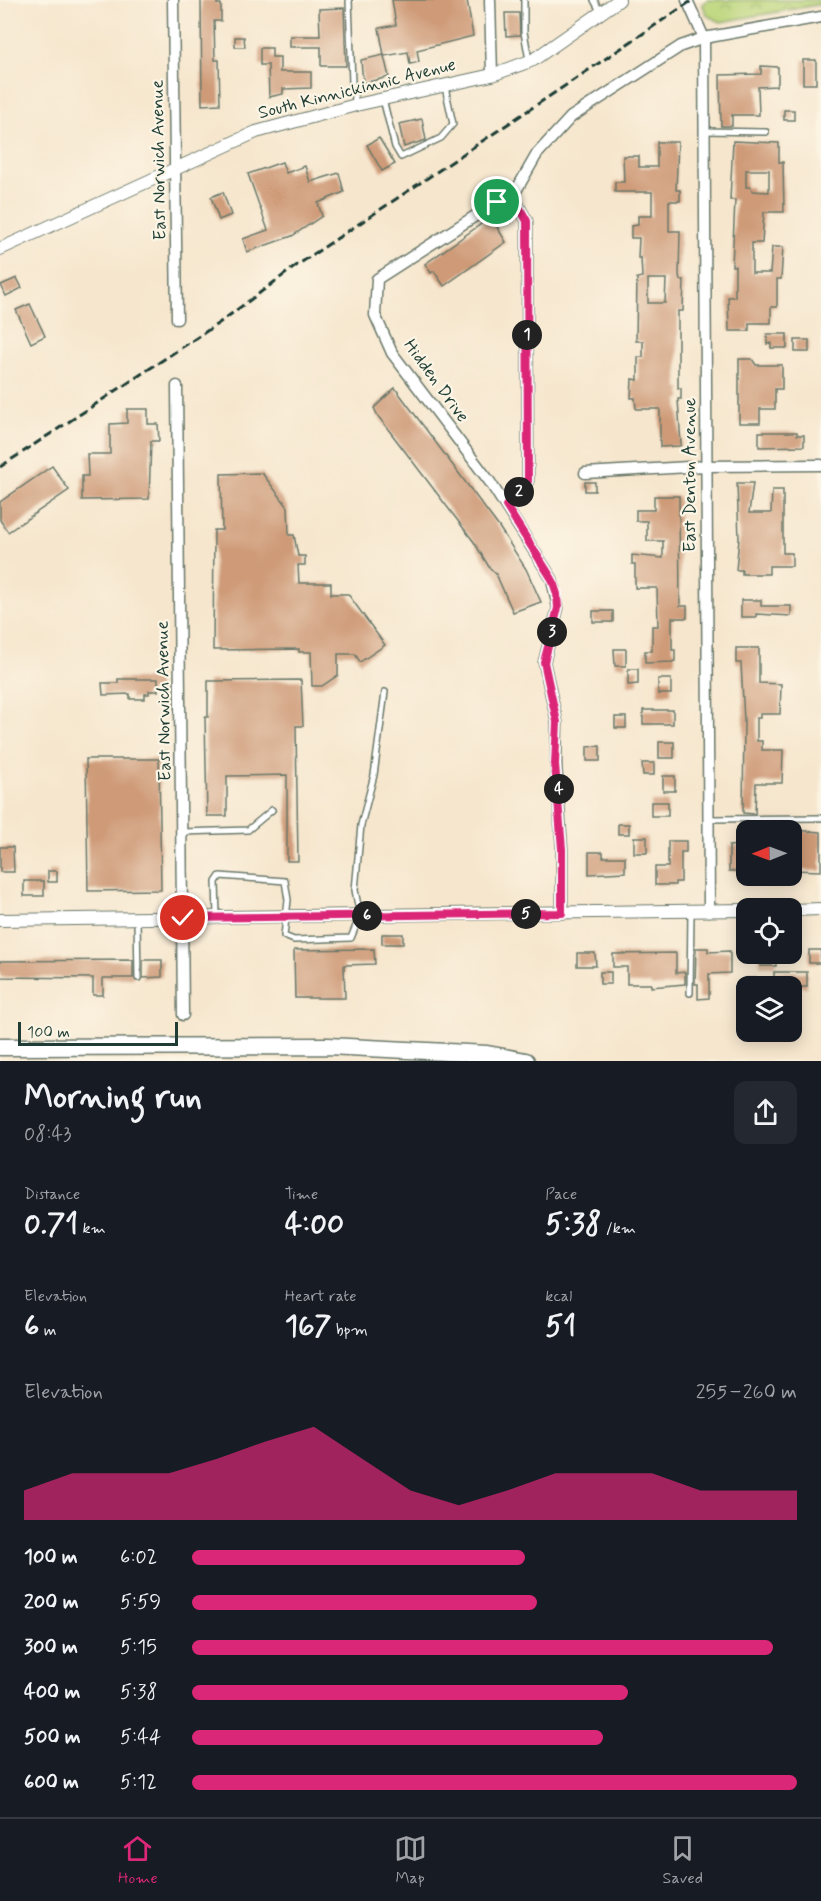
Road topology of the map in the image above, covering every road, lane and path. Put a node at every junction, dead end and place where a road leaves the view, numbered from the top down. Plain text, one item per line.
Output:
1 (173, 0) edge
2 (349, 0) edge
3 (490, 0) edge
4 (524, 0) edge
5 (594, 0) edge
6 (619, 0) edge
7 (687, 0) edge
8 (601, 12) junction
9 (821, 16) edge
10 (704, 38) junction
11 (530, 61) junction
12 (492, 75) junction
13 (444, 85) junction
14 (382, 99) junction
15 (356, 105) junction
16 (704, 131) junction
17 (766, 132) dead end
18 (175, 167) junction
19 (513, 196) junction
20 (0, 249) edge
21 (177, 319) dead end
22 (177, 386) dead end
23 (821, 465) edge
24 (706, 466) junction
25 (585, 473) dead end
26 (506, 506) junction
27 (385, 692) dead end
28 (272, 810) dead end
29 (821, 818) edge
30 (708, 819) junction
31 (182, 832) junction
32 (821, 909) edge
33 (736, 910) edge
34 (802, 910) edge
35 (691, 911) junction
36 (709, 911) junction
37 (562, 913) junction
38 (360, 916) junction
39 (287, 917) junction
40 (183, 918) junction
41 (217, 918) junction
42 (137, 919) junction
43 (0, 920) edge
44 (138, 978) dead end
45 (690, 993) dead end
46 (183, 1016) dead end
47 (0, 1047) edge
48 (526, 1061) edge

1 - 18 street, East Norwich Avenue
2 - 15 lane
3 - 12 street
4 - 11 lane
5 - 8 lane
6 - 8 street, South Kinnickinnic Avenue
7 - 10 street
8 - 11 street, South Kinnickinnic Avenue
9 - 10 street
10 - 16 street, East Denton Avenue
10 - 19 street
11 - 12 street, South Kinnickinnic Avenue
12 - 13 street, South Kinnickinnic Avenue
13 - 14 street, South Kinnickinnic Avenue
13 - 14 lane
14 - 15 street, South Kinnickinnic Avenue
15 - 18 street, South Kinnickinnic Avenue
16 - 17 lane
16 - 24 street, East Denton Avenue
18 - 20 street, South Kinnickinnic Avenue
18 - 21 street, East Norwich Avenue
19 - 26 street
19 - 26 street, Hidden Drive
22 - 31 street, East Norwich Avenue
23 - 24 street
24 - 25 street
24 - 30 street, East Denton Avenue
26 - 37 street, Hidden Drive
27 - 38 lane
28 - 31 lane
29 - 30 lane
30 - 36 street, East Denton Avenue
31 - 40 street, East Norwich Avenue
32 - 34 street
33 - 36 street
35 - 36 street
35 - 37 street
35 - 45 lane
37 - 38 street
38 - 39 street
38 - 39 lane
39 - 41 street
39 - 41 lane
40 - 41 street
40 - 42 street
40 - 46 street, East Norwich Avenue
42 - 43 street
42 - 44 lane
47 - 48 main road

